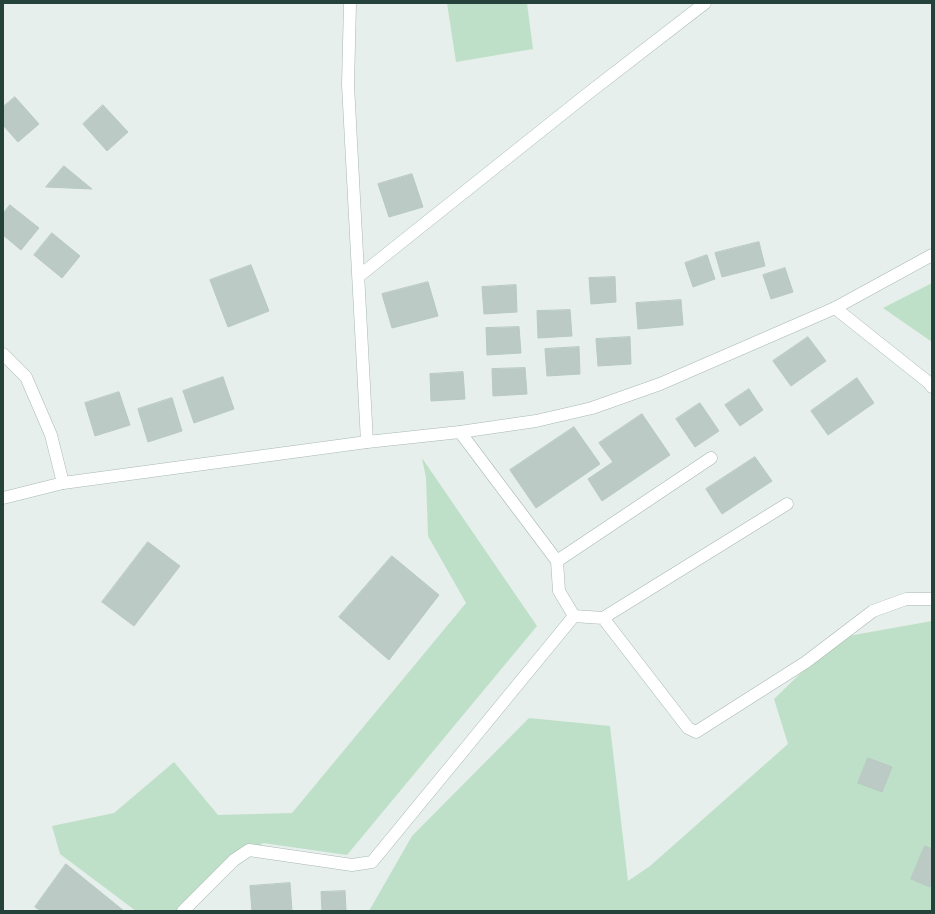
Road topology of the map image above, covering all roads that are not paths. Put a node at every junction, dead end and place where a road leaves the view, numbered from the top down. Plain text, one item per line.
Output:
1 (350, 3) edge
2 (705, 3) edge
3 (932, 255) edge
4 (359, 276) junction
5 (835, 308) junction
6 (3, 354) edge
7 (932, 387) edge
8 (460, 432) junction
9 (367, 442) junction
10 (711, 458) dead end
11 (63, 483) junction
12 (3, 498) edge
13 (787, 504) dead end
14 (557, 561) junction
15 (932, 599) edge
16 (574, 616) junction
17 (603, 618) junction
18 (183, 911) edge

1 - 4 street
2 - 4 street
3 - 5 street
4 - 9 street
5 - 7 street
5 - 8 street
6 - 11 street
8 - 9 street
8 - 14 street
9 - 11 street
10 - 14 street
11 - 12 street
13 - 17 street
14 - 16 street
15 - 17 street
16 - 17 street
16 - 18 street

